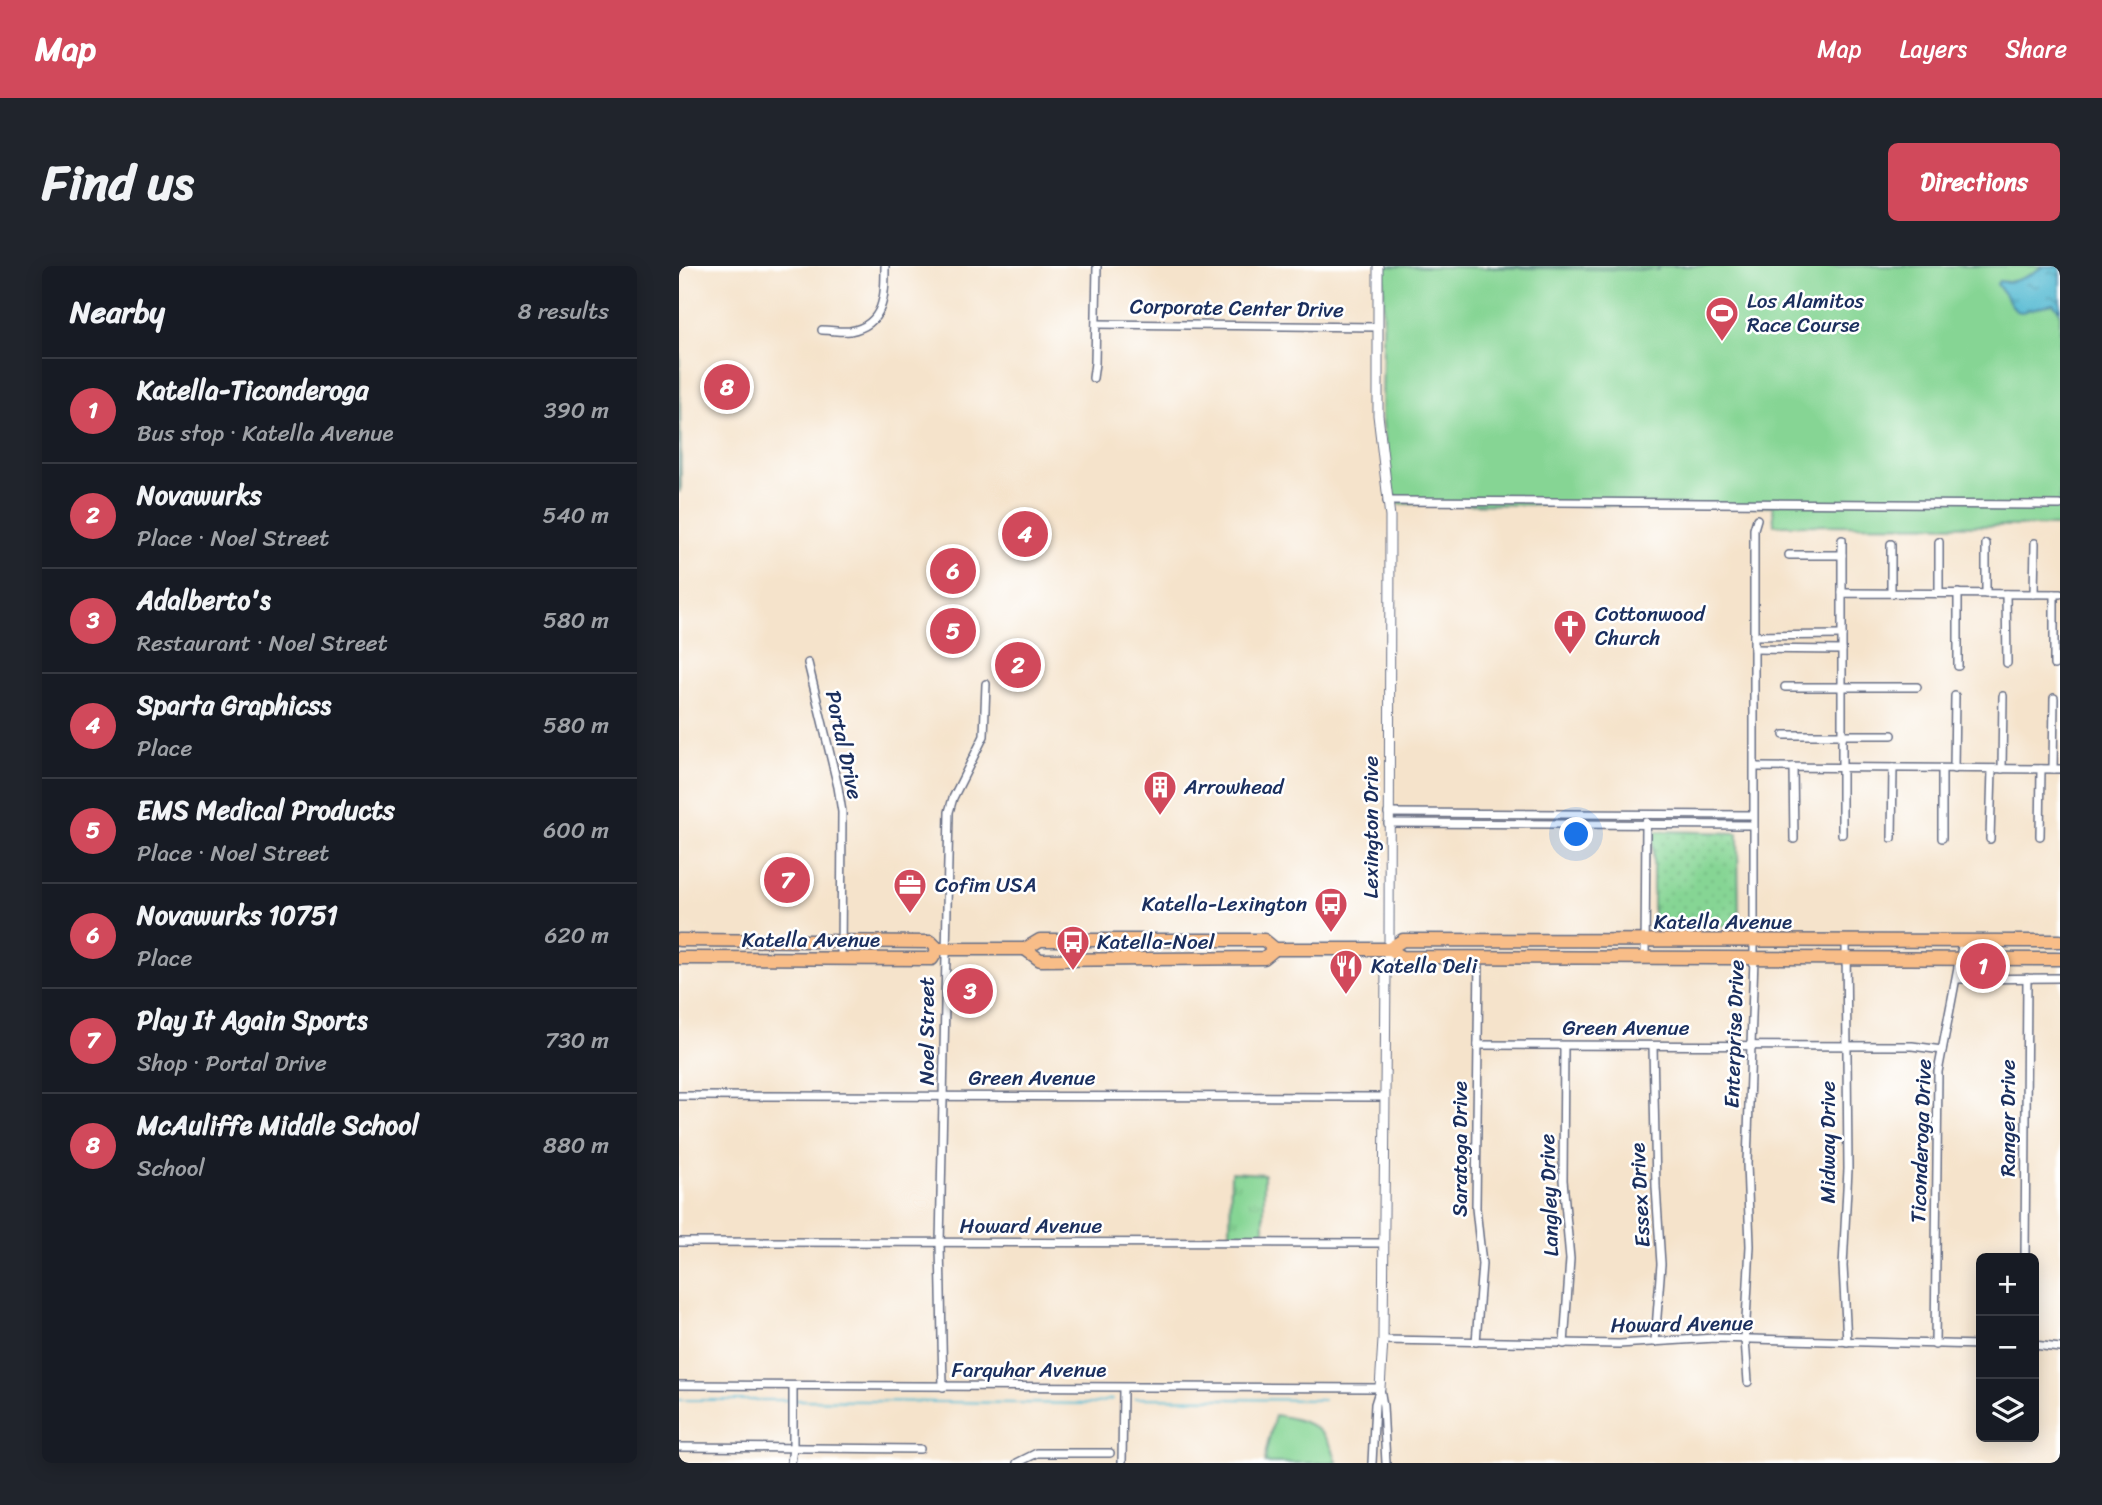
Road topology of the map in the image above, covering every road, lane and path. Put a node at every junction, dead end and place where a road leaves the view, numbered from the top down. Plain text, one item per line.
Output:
1 (885, 266) edge
2 (1097, 266) edge
3 (1378, 266) edge
4 (1096, 324) junction
5 (1378, 327) junction
6 (823, 330) dead end
7 (1093, 378) dead end
8 (1387, 501) junction
9 (2060, 505) edge
10 (1756, 519) dead end
11 (1842, 540) dead end
12 (1939, 542) dead end
13 (2035, 543) dead end
14 (1891, 544) dead end
15 (1986, 544) dead end
16 (1789, 555) dead end
17 (1842, 555) junction
18 (1843, 593) junction
19 (1891, 593) junction
20 (1939, 593) junction
21 (1958, 593) junction
22 (1986, 594) junction
23 (2006, 594) junction
24 (2034, 594) junction
25 (2057, 594) edge
26 (1842, 635) junction
27 (1754, 636) junction
28 (1754, 649) junction
29 (1842, 650) junction
30 (808, 663) dead end
31 (2007, 663) dead end
32 (2054, 665) dead end
33 (1958, 666) dead end
34 (986, 684) dead end
35 (1785, 687) dead end
36 (1917, 687) dead end
37 (1842, 688) junction
38 (1955, 696) dead end
39 (2003, 696) dead end
40 (2055, 698) dead end
41 (1784, 734) dead end
42 (1842, 734) junction
43 (1892, 735) dead end
44 (1755, 767) junction
45 (1793, 767) junction
46 (1842, 767) junction
47 (1893, 768) junction
48 (1942, 769) junction
49 (1954, 769) junction
50 (1991, 769) junction
51 (2002, 769) junction
52 (2041, 769) junction
53 (2057, 769) edge
54 (1646, 815) junction
55 (1753, 815) junction
56 (1388, 818) junction
57 (1646, 824) junction
58 (1753, 825) junction
59 (1842, 834) dead end
60 (2040, 836) dead end
61 (1892, 838) dead end
62 (1941, 838) dead end
63 (1794, 839) dead end
64 (1990, 839) dead end
65 (679, 940) edge
66 (1645, 941) junction
67 (1754, 941) junction
68 (1846, 941) junction
69 (1963, 941) junction
70 (2060, 941) edge
71 (841, 942) junction
72 (941, 949) junction
73 (1025, 949) junction
74 (1275, 949) junction
75 (1389, 949) junction
76 (1479, 956) junction
77 (1645, 957) junction
78 (1754, 957) junction
79 (679, 958) edge
80 (1846, 958) junction
81 (1962, 959) junction
82 (2060, 959) edge
83 (841, 960) junction
84 (2027, 978) junction
85 (2060, 978) edge
86 (1957, 979) junction
87 (1478, 1045) junction
88 (1564, 1045) junction
89 (1653, 1046) junction
90 (1752, 1046) junction
91 (1846, 1046) junction
92 (1942, 1051) junction
93 (944, 1095) junction
94 (679, 1096) edge
95 (1384, 1097) junction
96 (679, 1242) edge
97 (1383, 1243) junction
98 (940, 1244) junction
99 (2025, 1253) edge
100 (1745, 1339) junction
101 (1383, 1340) junction
102 (1476, 1342) junction
103 (1655, 1342) junction
104 (1847, 1342) junction
105 (1564, 1344) junction
106 (1935, 1345) junction
107 (1976, 1345) edge
108 (2039, 1346) edge
109 (2060, 1348) edge
110 (1748, 1382) dead end
111 (679, 1385) edge
112 (793, 1386) junction
113 (943, 1387) junction
114 (1123, 1388) junction
115 (1380, 1388) junction
116 (679, 1447) edge
117 (793, 1448) junction
118 (920, 1449) dead end
119 (1110, 1453) dead end
120 (791, 1463) edge
121 (1017, 1463) edge
122 (1122, 1463) edge
123 (1372, 1463) edge
124 (1386, 1463) edge

1 - 6 street
2 - 4 street
3 - 5 street, Lexington Drive
4 - 5 street, Corporate Center Drive
4 - 7 street
5 - 8 street, Lexington Drive
8 - 9 street
8 - 56 street, Lexington Drive
10 - 27 street, Enterprise Drive
11 - 17 street
12 - 20 street
13 - 24 street
14 - 19 street
15 - 22 street
16 - 17 street
17 - 18 street
18 - 19 street
18 - 26 street
19 - 20 street
20 - 21 street
21 - 22 street
21 - 33 street
22 - 23 street
23 - 24 street
23 - 31 street
24 - 25 street
25 - 32 street
26 - 27 street
26 - 29 street
27 - 28 street, Enterprise Drive
28 - 29 street
28 - 44 street, Enterprise Drive
29 - 37 street
30 - 71 street, Portal Drive
34 - 72 street, Noel Street
35 - 37 street
36 - 37 street
37 - 42 street
38 - 49 street
39 - 51 street
40 - 53 street
41 - 42 street
42 - 43 street
42 - 46 street
44 - 45 street
44 - 55 street, Enterprise Drive
45 - 46 street
45 - 63 street
46 - 47 street
46 - 59 street
47 - 48 street
47 - 61 street
48 - 49 street
48 - 62 street
49 - 50 street
50 - 51 street
50 - 64 street
51 - 52 street
52 - 53 street
52 - 60 street
54 - 55 street
54 - 56 street
54 - 57 street
55 - 58 street, Enterprise Drive
56 - 57 street
56 - 75 street, Lexington Drive
57 - 58 street
57 - 66 street
58 - 67 street, Enterprise Drive
65 - 71 main road, Katella Avenue
66 - 67 main road, Katella Avenue
66 - 75 main road, Katella Avenue
66 - 77 street
67 - 68 main road, Katella Avenue
67 - 78 street, Enterprise Drive
68 - 69 main road, Katella Avenue
68 - 80 street, Midway Drive
69 - 70 main road, Katella Avenue
69 - 81 street, Ticonderoga Drive
71 - 72 main road, Katella Avenue
71 - 83 street, Portal Drive
72 - 73 main road, Katella Avenue
72 - 83 main road, Katella Avenue
72 - 93 street, Noel Street
73 - 74 main road, Katella Avenue
73 - 74 main road, Katella Avenue
74 - 75 main road, Katella Avenue
75 - 76 main road, Katella Avenue
75 - 95 street, Lexington Drive
76 - 77 main road, Katella Avenue
76 - 87 street, Saratoga Drive
77 - 78 main road, Katella Avenue
78 - 80 main road, Katella Avenue
78 - 90 street, Enterprise Drive
79 - 83 main road, Katella Avenue
80 - 81 main road, Katella Avenue
80 - 91 street, Midway Drive
81 - 82 main road, Katella Avenue
81 - 86 street, Ticonderoga Drive
84 - 85 street
84 - 86 street
84 - 99 street, Ranger Drive
86 - 92 street, Ticonderoga Drive
87 - 88 street, Green Avenue
87 - 102 street, Saratoga Drive
88 - 89 street, Green Avenue
88 - 105 street, Langley Drive
89 - 90 street, Green Avenue
89 - 103 street, Essex Drive
90 - 91 street, Green Avenue
90 - 100 street, Enterprise Drive
91 - 92 street, Green Avenue
91 - 104 street, Midway Drive
92 - 106 street, Ticonderoga Drive
93 - 94 street, Green Avenue
93 - 95 street, Green Avenue
93 - 98 street, Noel Street
95 - 97 street, Lexington Drive
96 - 98 street, Howard Avenue
97 - 98 street, Howard Avenue
97 - 101 street, Lexington Drive
98 - 113 street, Noel Street
100 - 103 street, Howard Avenue
100 - 104 street, Howard Avenue
100 - 110 street, Enterprise Drive
101 - 102 street, Howard Avenue
101 - 115 street, Lexington Drive
102 - 105 street, Howard Avenue
103 - 105 street, Howard Avenue
104 - 106 street, Howard Avenue
106 - 107 street, Howard Avenue
108 - 109 street
111 - 112 street, Farquhar Avenue
112 - 113 street, Farquhar Avenue
112 - 117 street
113 - 114 street, Farquhar Avenue
114 - 115 street, Farquhar Avenue
114 - 122 street
115 - 123 street, Lexington Drive
115 - 124 street, Lexington Drive
116 - 117 street
117 - 118 street
117 - 120 street
119 - 121 street

